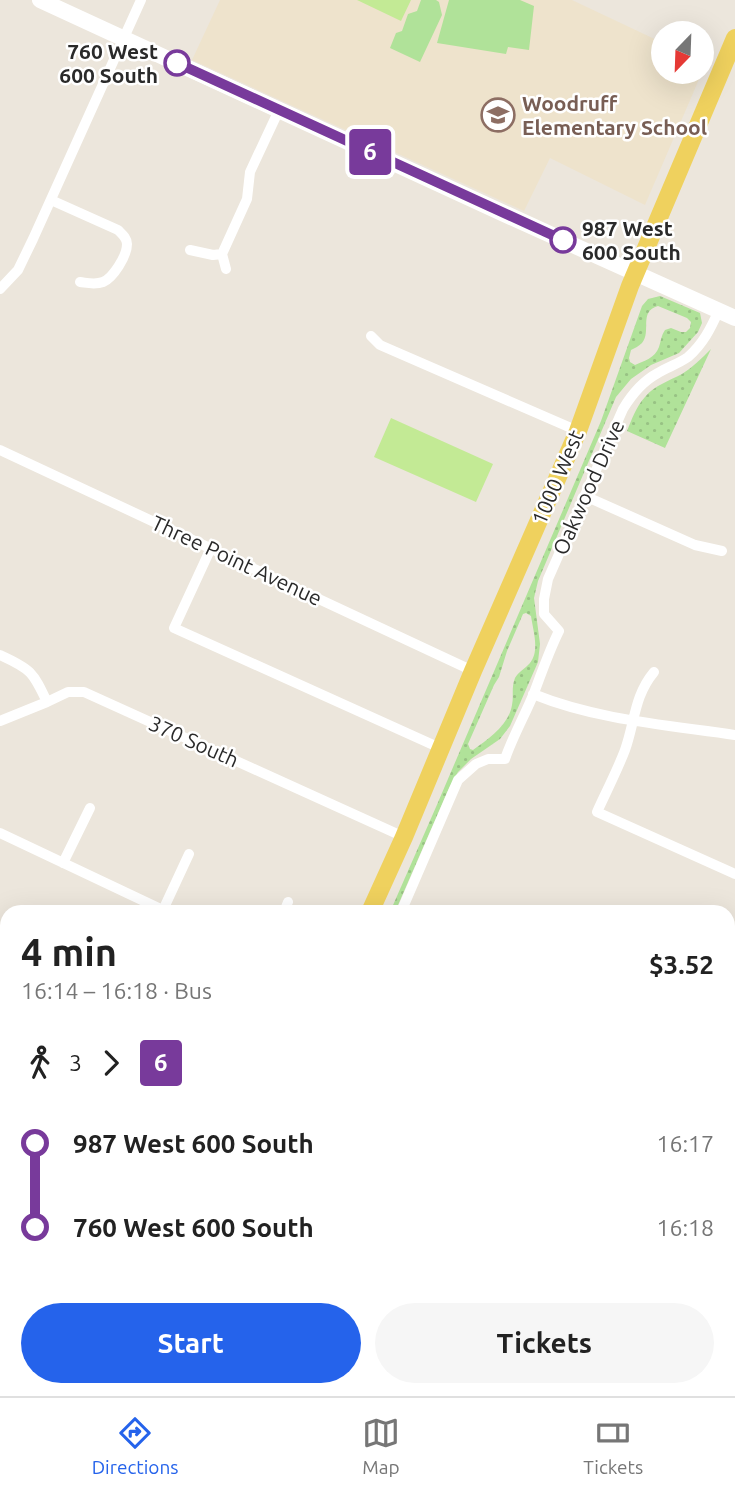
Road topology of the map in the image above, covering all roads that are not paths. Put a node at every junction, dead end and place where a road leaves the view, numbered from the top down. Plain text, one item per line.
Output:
1 (40, 0) edge
2 (141, 0) edge
3 (735, 37) edge
4 (124, 39) junction
5 (279, 110) junction
6 (51, 200) junction
7 (190, 250) dead end
8 (222, 254) junction
9 (226, 268) dead end
10 (635, 273) junction
11 (80, 282) dead end
12 (0, 289) edge
13 (719, 310) junction
14 (735, 318) edge
15 (371, 335) dead end
16 (578, 430) junction
17 (0, 450) edge
18 (585, 496) junction
19 (211, 548) junction
20 (722, 551) dead end
21 (0, 655) edge
22 (473, 671) junction
23 (654, 672) dead end
24 (533, 694) junction
25 (47, 702) junction
26 (632, 720) junction
27 (0, 721) edge
28 (735, 735) edge
29 (440, 748) junction
30 (90, 808) dead end
31 (0, 834) edge
32 (404, 836) junction
33 (189, 854) dead end
34 (63, 863) junction
35 (735, 874) edge
36 (152, 905) edge
37 (168, 905) edge
38 (373, 905) edge
39 (404, 905) edge

1 - 4 street
2 - 4 street
3 - 10 main road, 1000 West
4 - 5 street
4 - 6 street
5 - 8 street
5 - 10 street
6 - 11 street
6 - 12 street
7 - 8 street
8 - 9 street
10 - 13 street
10 - 16 main road, 1000 West
13 - 14 street
13 - 18 street, Oakwood Drive
15 - 16 street
16 - 22 main road, 1000 West
17 - 19 street, Three Point Avenue
18 - 20 street
18 - 24 street, Oakwood Drive
19 - 22 street, Three Point Avenue
19 - 29 street
21 - 25 street
22 - 29 main road, 1000 West
23 - 26 street
24 - 26 street
24 - 39 street
25 - 27 street, 370 South
25 - 32 street, 370 South
26 - 28 street
26 - 35 street
29 - 32 main road, 1000 West
30 - 34 street
31 - 34 street
32 - 38 main road, 1000 West
33 - 37 street
34 - 36 street

